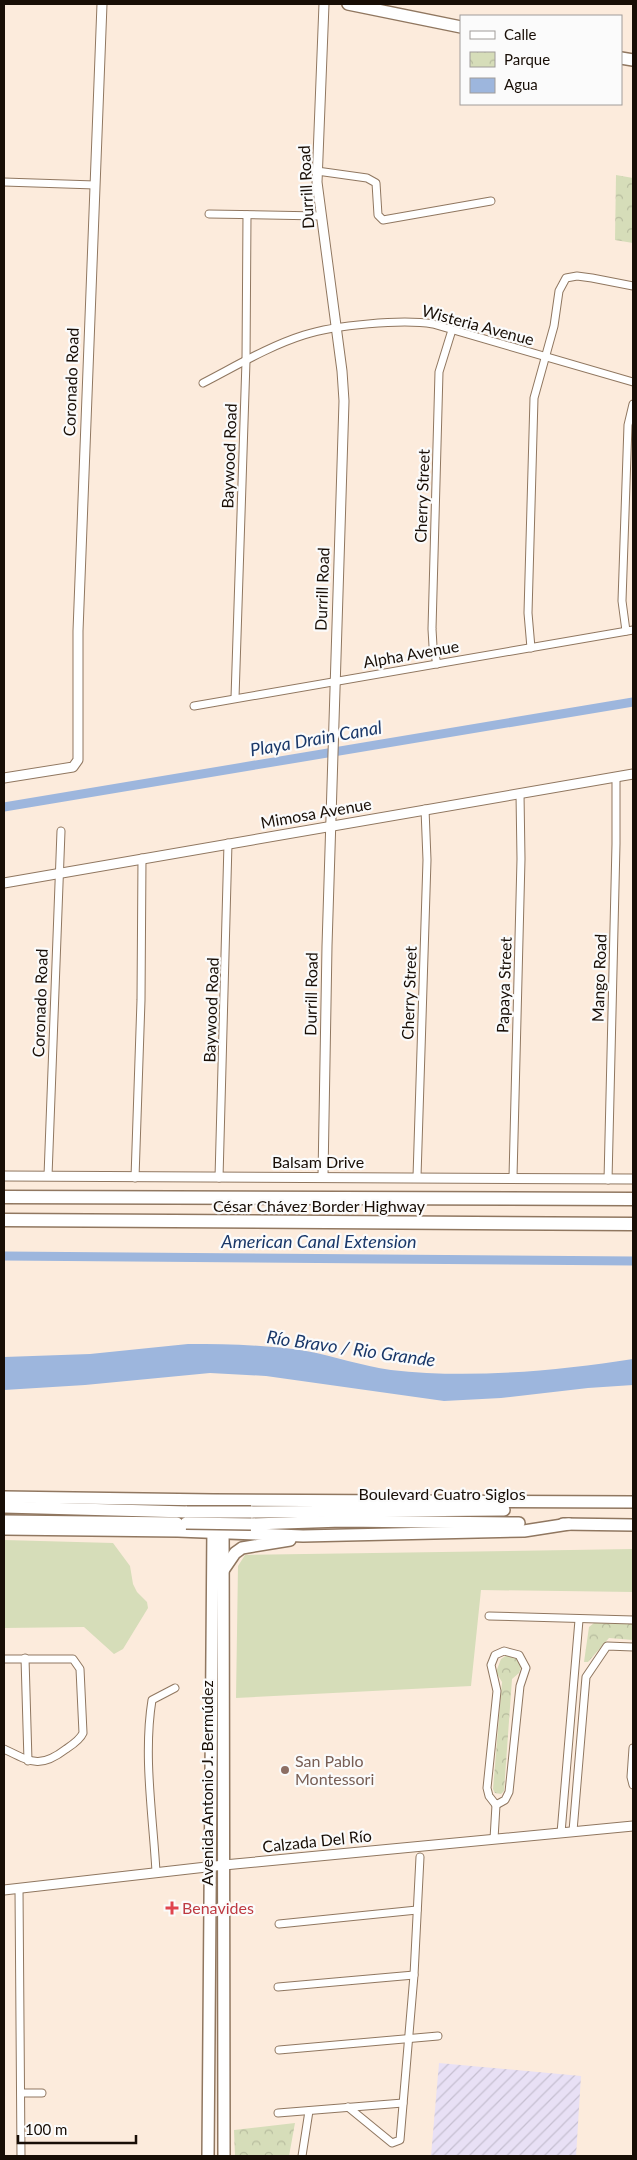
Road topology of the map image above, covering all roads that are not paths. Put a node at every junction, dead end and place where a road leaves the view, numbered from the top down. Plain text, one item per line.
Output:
1 (102, 4) edge
2 (324, 4) edge
3 (348, 4) edge
4 (460, 27) edge
5 (317, 171) junction
6 (4, 182) edge
7 (95, 185) junction
8 (492, 201) dead end
9 (209, 214) dead end
10 (247, 215) junction
11 (320, 216) junction
12 (633, 286) edge
13 (337, 329) junction
14 (452, 330) junction
15 (546, 358) junction
16 (246, 361) junction
17 (633, 382) edge
18 (203, 383) dead end
19 (633, 404) edge
20 (630, 631) edge
21 (531, 648) junction
22 (437, 664) junction
23 (335, 682) junction
24 (235, 698) junction
25 (194, 706) dead end
26 (633, 774) edge
27 (616, 777) junction
28 (4, 778) edge
29 (520, 794) junction
30 (425, 809) junction
31 (330, 825) junction
32 (61, 831) dead end
33 (228, 843) junction
34 (142, 858) junction
35 (60, 872) junction
36 (4, 883) edge
37 (4, 1176) edge
38 (48, 1176) junction
39 (322, 1176) junction
40 (417, 1177) junction
41 (513, 1177) junction
42 (135, 1178) junction
43 (219, 1178) junction
44 (608, 1180) junction
45 (633, 1180) edge
46 (4, 1197) edge
47 (633, 1199) edge
48 (4, 1220) edge
49 (633, 1224) edge
50 (4, 1497) edge
51 (186, 1500) junction
52 (218, 1500) junction
53 (258, 1500) junction
54 (633, 1502) edge
55 (4, 1507) edge
56 (633, 1508) edge
57 (184, 1522) junction
58 (252, 1523) junction
59 (4, 1524) edge
60 (569, 1524) junction
61 (633, 1525) edge
62 (218, 1532) junction
63 (303, 1536) junction
64 (222, 1572) junction
65 (489, 1616) dead end
66 (579, 1620) junction
67 (633, 1620) edge
68 (633, 1647) edge
69 (25, 1658) junction
70 (4, 1659) edge
71 (574, 1676) junction
72 (586, 1677) junction
73 (175, 1688) dead end
74 (633, 1748) edge
75 (4, 1749) edge
76 (28, 1761) junction
77 (633, 1785) edge
78 (496, 1805) junction
79 (633, 1826) edge
80 (573, 1831) junction
81 (561, 1832) junction
82 (494, 1839) junction
83 (420, 1857) dead end
84 (224, 1865) junction
85 (210, 1866) junction
86 (156, 1872) junction
87 (19, 1889) junction
88 (4, 1890) edge
89 (417, 1910) junction
90 (279, 1924) dead end
91 (414, 1975) junction
92 (278, 1987) dead end
93 (438, 2036) dead end
94 (409, 2038) junction
95 (279, 2050) dead end
96 (22, 2093) junction
97 (42, 2093) dead end
98 (403, 2103) junction
99 (348, 2107) junction
100 (309, 2111) junction
101 (278, 2113) dead end
102 (21, 2156) edge
103 (208, 2156) edge
104 (224, 2156) edge
105 (302, 2156) edge

1 - 7 street, Coronado Road
2 - 5 street, Durrill Road
3 - 4 main road
5 - 8 street
5 - 11 street, Durrill Road
6 - 7 street
7 - 28 street, Coronado Road
9 - 10 street
10 - 11 street
10 - 16 street, Baywood Road
11 - 13 street, Durrill Road
12 - 15 street
13 - 14 street, Wisteria Avenue
13 - 16 street, Wisteria Avenue
13 - 23 street, Durrill Road
14 - 15 street, Wisteria Avenue
14 - 22 street, Cherry Street
15 - 17 street, Wisteria Avenue
15 - 21 street
16 - 18 street, Wisteria Avenue
16 - 24 street, Baywood Road
19 - 20 street
20 - 21 street, Alpha Avenue
21 - 22 street, Alpha Avenue
22 - 23 street, Alpha Avenue
23 - 24 street, Alpha Avenue
23 - 31 street, Durrill Road
24 - 25 street, Alpha Avenue
26 - 27 street, Mimosa Avenue
27 - 29 street, Mimosa Avenue
27 - 44 street, Mango Road
29 - 30 street, Mimosa Avenue
29 - 41 street, Papaya Street
30 - 31 street, Mimosa Avenue
30 - 40 street, Cherry Street
31 - 33 street, Mimosa Avenue
31 - 39 street, Durrill Road
32 - 35 street, Coronado Road
33 - 34 street, Mimosa Avenue
33 - 43 street, Baywood Road
34 - 35 street, Mimosa Avenue
34 - 42 street
35 - 36 street, Mimosa Avenue
35 - 38 street, Coronado Road
37 - 38 street, Balsam Drive
38 - 42 street, Balsam Drive
39 - 40 street, Balsam Drive
39 - 43 street, Balsam Drive
40 - 41 street, Balsam Drive
41 - 44 street, Balsam Drive
42 - 43 street, Balsam Drive
44 - 45 street, Balsam Drive
46 - 47 highway, César Chávez Border Highway
48 - 49 highway, César Chávez Border Highway
50 - 51 main road
51 - 52 main road
51 - 57 main road
52 - 53 main road
52 - 62 main road, Avenida Antonio J. Bermúdez
53 - 54 main road
53 - 58 main road
55 - 57 main road
56 - 58 main road, Boulevard Cuatro Siglos
57 - 58 main road, bridge
57 - 59 main road
57 - 62 main road
58 - 60 main road, Boulevard Cuatro Siglos
58 - 62 main road
58 - 63 main road
60 - 61 main road, Boulevard Cuatro Siglos
60 - 63 main road
62 - 64 main road, Avenida Antonio J. Bermúdez
62 - 85 main road, Avenida Antonio J. Bermúdez
63 - 64 main road
64 - 84 main road, Avenida Antonio J. Bermúdez
65 - 66 street
66 - 67 street
66 - 71 street
68 - 72 street
69 - 70 street
69 - 76 street
69 - 76 street
71 - 72 street
71 - 81 street
72 - 80 street
73 - 86 street
74 - 77 street
75 - 76 street
78 - 78 street
78 - 82 street
79 - 80 street, Calzada Del Río
80 - 81 street, Calzada Del Río
81 - 82 street, Calzada Del Río
82 - 84 street, Calzada Del Río
83 - 89 street
84 - 85 street, Calzada Del Río
84 - 104 main road, Avenida Antonio J. Bermúdez
85 - 86 street, Calzada Del Río
85 - 103 main road, Avenida Antonio J. Bermúdez
86 - 87 street, Calzada Del Río
87 - 88 street, Calzada Del Río
87 - 96 street
89 - 90 street
89 - 91 street
91 - 92 street
91 - 94 street
93 - 94 street
94 - 95 street
94 - 98 street
96 - 97 street
96 - 102 street
98 - 99 street
98 - 99 street
99 - 100 street
100 - 101 street
100 - 105 street

